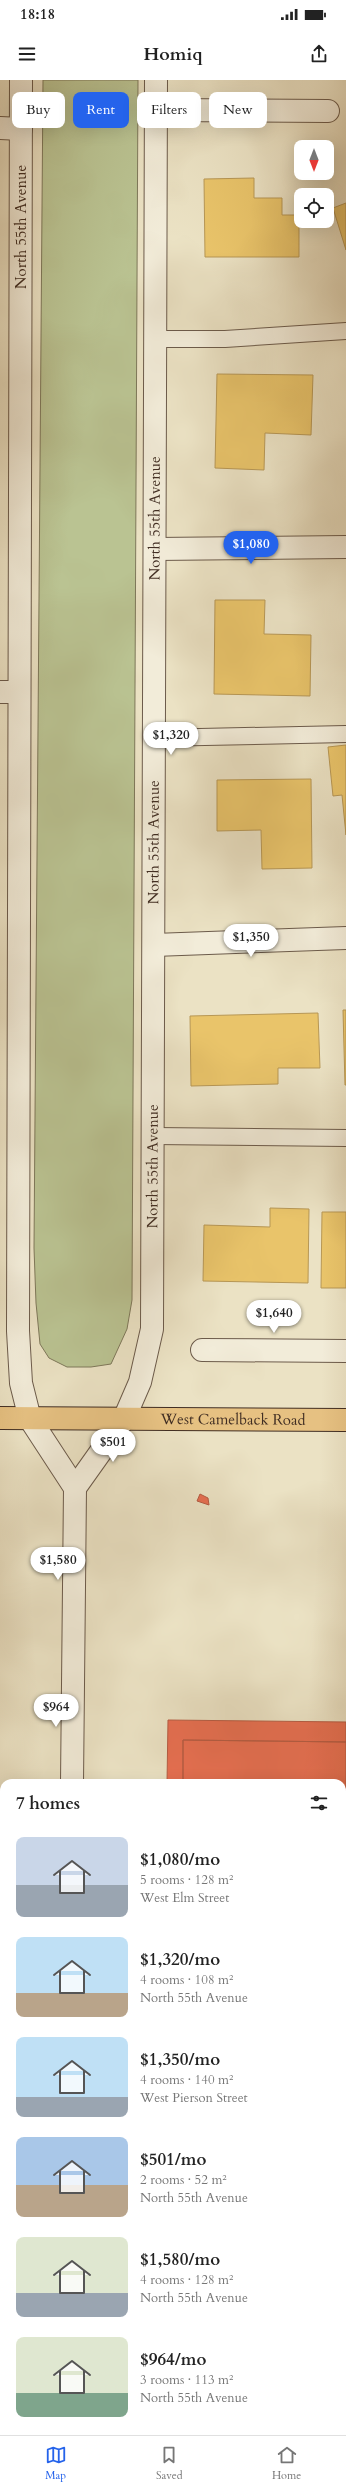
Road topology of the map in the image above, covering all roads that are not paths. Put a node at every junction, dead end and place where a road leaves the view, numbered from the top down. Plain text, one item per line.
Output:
1 (21, 80) edge
2 (156, 80) edge
3 (156, 92) edge
4 (201, 110) edge
5 (328, 111) dead end
6 (0, 128) edge
7 (156, 128) edge
8 (21, 129) junction
9 (346, 331) edge
10 (156, 339) junction
11 (346, 547) edge
12 (155, 549) junction
13 (9, 692) edge
14 (346, 734) edge
15 (154, 738) junction
16 (346, 938) edge
17 (154, 945) junction
18 (153, 1136) junction
19 (346, 1138) edge
20 (202, 1350) dead end
21 (346, 1351) edge
22 (0, 1418) edge
23 (30, 1419) junction
24 (124, 1419) junction
25 (346, 1420) edge
26 (75, 1488) junction
27 (72, 1779) edge

1 - 8 street, North 55th Avenue
2 - 3 street, North 55th Avenue
4 - 5 street
6 - 8 street
7 - 10 street, North 55th Avenue
8 - 13 street, North 55th Avenue
9 - 10 lane
10 - 12 street, North 55th Avenue
11 - 12 street
12 - 15 street, North 55th Avenue
13 - 23 street, North 55th Avenue
14 - 15 lane
15 - 17 street, North 55th Avenue
16 - 17 street
17 - 18 street, North 55th Avenue
18 - 19 lane
18 - 24 street, North 55th Avenue
20 - 21 street
22 - 23 main road, West Camelback Road
23 - 24 main road, West Camelback Road
23 - 26 street, North 55th Avenue
24 - 25 main road, West Camelback Road
24 - 26 street, North 55th Avenue
26 - 27 street

